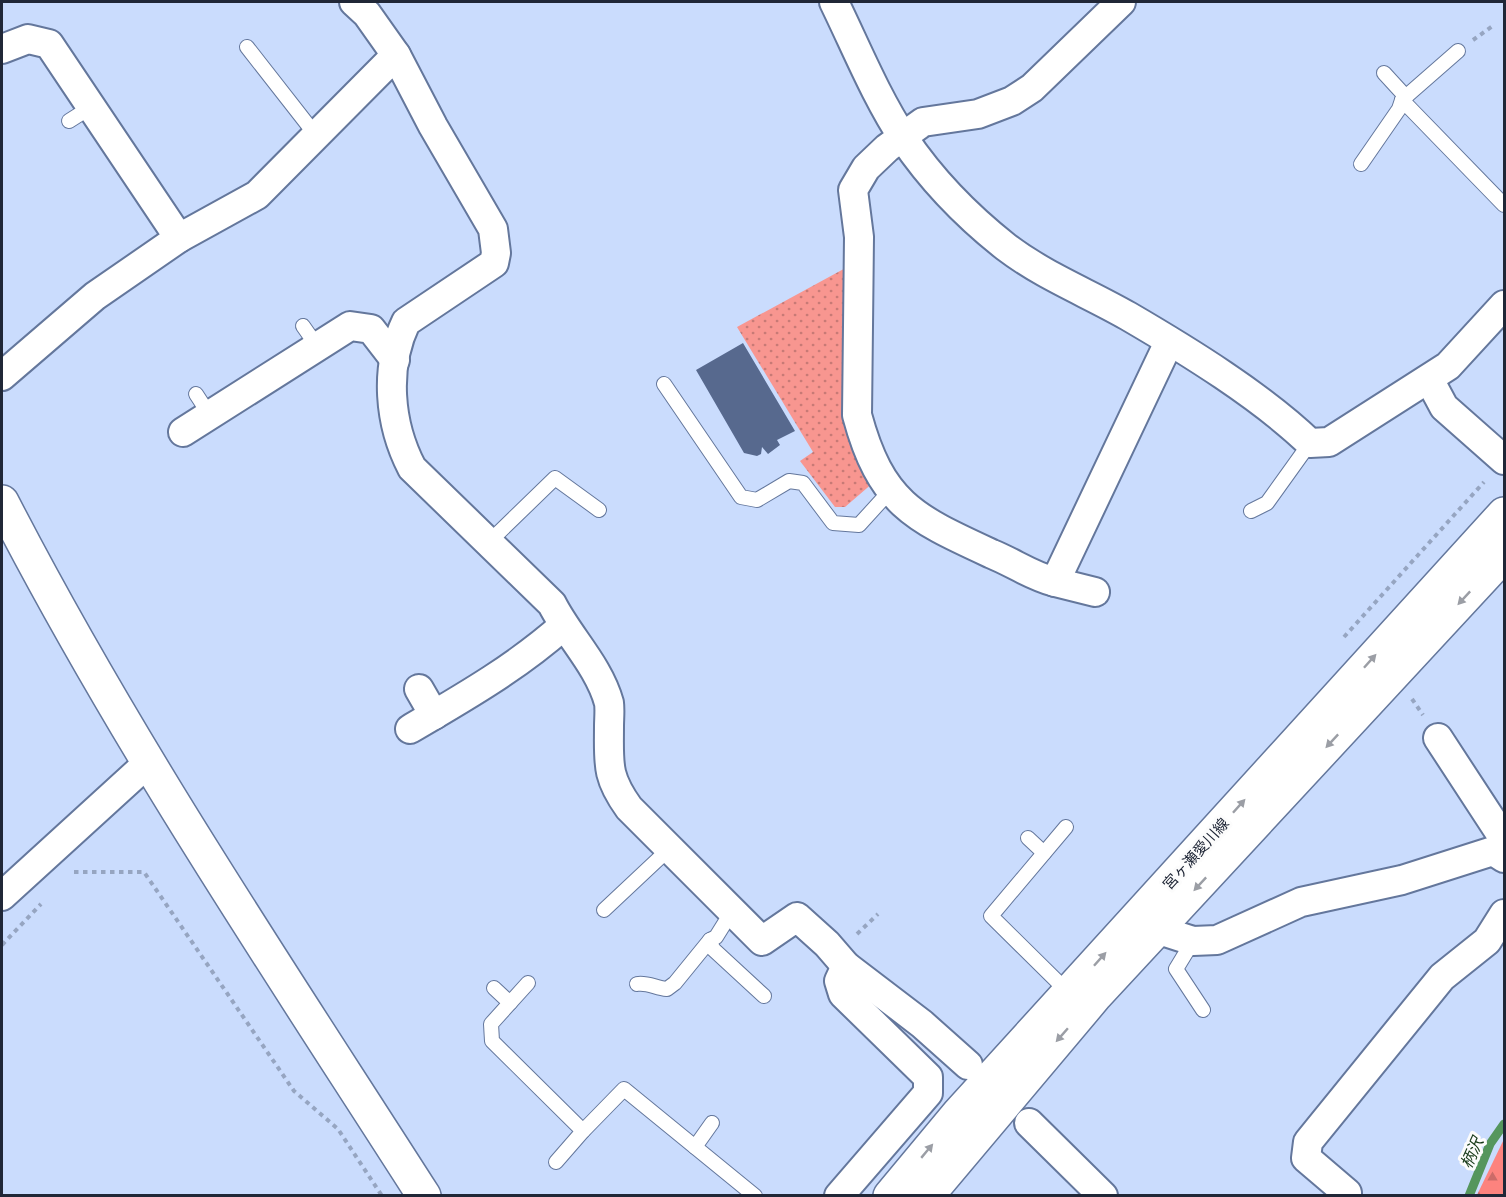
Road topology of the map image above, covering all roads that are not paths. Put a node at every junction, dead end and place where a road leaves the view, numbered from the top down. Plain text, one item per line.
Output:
1 (354, 2) edge
2 (834, 2) edge
3 (1121, 2) edge
4 (247, 47) dead end
5 (2, 49) edge
6 (1458, 51) dead end
7 (396, 55) junction
8 (1384, 73) dead end
9 (1404, 98) junction
10 (315, 134) junction
11 (903, 138) junction
12 (1361, 164) dead end
13 (1504, 205) edge
14 (179, 238) junction
15 (1504, 304) edge
16 (1169, 342) junction
17 (395, 360) junction
18 (2, 376) edge
19 (1429, 379) junction
20 (664, 384) dead end
21 (183, 432) dead end
22 (1310, 443) junction
23 (1504, 460) edge
24 (890, 491) junction
25 (2, 502) edge
26 (599, 510) dead end
27 (1251, 511) dead end
28 (1504, 514) edge
29 (488, 543) junction
30 (1504, 555) edge
31 (1055, 582) junction
32 (1095, 592) dead end
33 (563, 626) junction
34 (419, 689) dead end
35 (434, 715) junction
36 (410, 729) dead end
37 (1438, 738) road end
38 (149, 762) junction
39 (1066, 827) dead end
40 (1028, 838) dead end
41 (1502, 848) edge
42 (669, 849) junction
43 (1044, 853) junction
44 (2, 896) edge
45 (604, 910) dead end
46 (731, 913) junction
47 (1504, 914) edge
48 (1158, 930) junction
49 (710, 940) junction
50 (1193, 941) junction
51 (846, 966) junction
52 (528, 983) dead end
53 (637, 984) dead end
54 (494, 987) dead end
55 (1069, 993) junction
56 (764, 996) dead end
57 (510, 1003) junction
58 (1203, 1010) dead end
59 (968, 1065) dead end
60 (928, 1093) junction
61 (959, 1113) junction
62 (712, 1123) dead end
63 (1029, 1123) dead end
64 (583, 1131) junction
65 (695, 1147) junction
66 (556, 1162) dead end
67 (1348, 1195) edge
68 (424, 1196) edge
69 (755, 1196) edge
70 (839, 1196) edge
71 (890, 1196) edge
72 (927, 1196) edge
73 (1103, 1196) edge

1 - 7 street
2 - 11 street
3 - 11 street
4 - 10 lane
5 - 14 street
6 - 9 lane
7 - 10 street
7 - 17 street
8 - 9 lane
9 - 12 lane
9 - 13 lane
10 - 14 street
11 - 16 street
11 - 24 street
14 - 18 street
15 - 19 street
16 - 22 street
16 - 31 street
17 - 21 street
17 - 29 street
19 - 22 street
19 - 23 street
20 - 24 lane
22 - 27 lane
24 - 31 street
25 - 38 main road
26 - 29 lane
55 -> 28 main road, 宮ヶ瀬愛川線
29 - 33 street
30 -> 48 main road, 宮ヶ瀬愛川線
31 - 32 street
33 - 35 street
33 - 42 street
34 - 35 street
35 - 36 street
37 - 41 street
38 - 44 street
38 - 68 main road
39 - 43 lane
40 - 43 lane
41 - 50 street
42 - 45 lane
42 - 46 street
43 - 55 lane
46 - 49 lane
46 - 51 street
47 - 67 street
48 - 50 street
48 -> 72 main road, 宮ヶ瀬愛川線
49 - 53 lane
49 - 56 lane
50 - 58 lane
51 - 59 street
51 - 60 street
52 - 57 lane
54 - 57 lane
55 - 61 main road, 宮ヶ瀬愛川線
57 - 64 lane
60 - 61 street
60 - 70 street
71 -> 61 main road, 宮ヶ瀬愛川線
62 - 65 lane
63 - 73 street
64 - 65 lane
64 - 66 lane
65 - 69 lane

